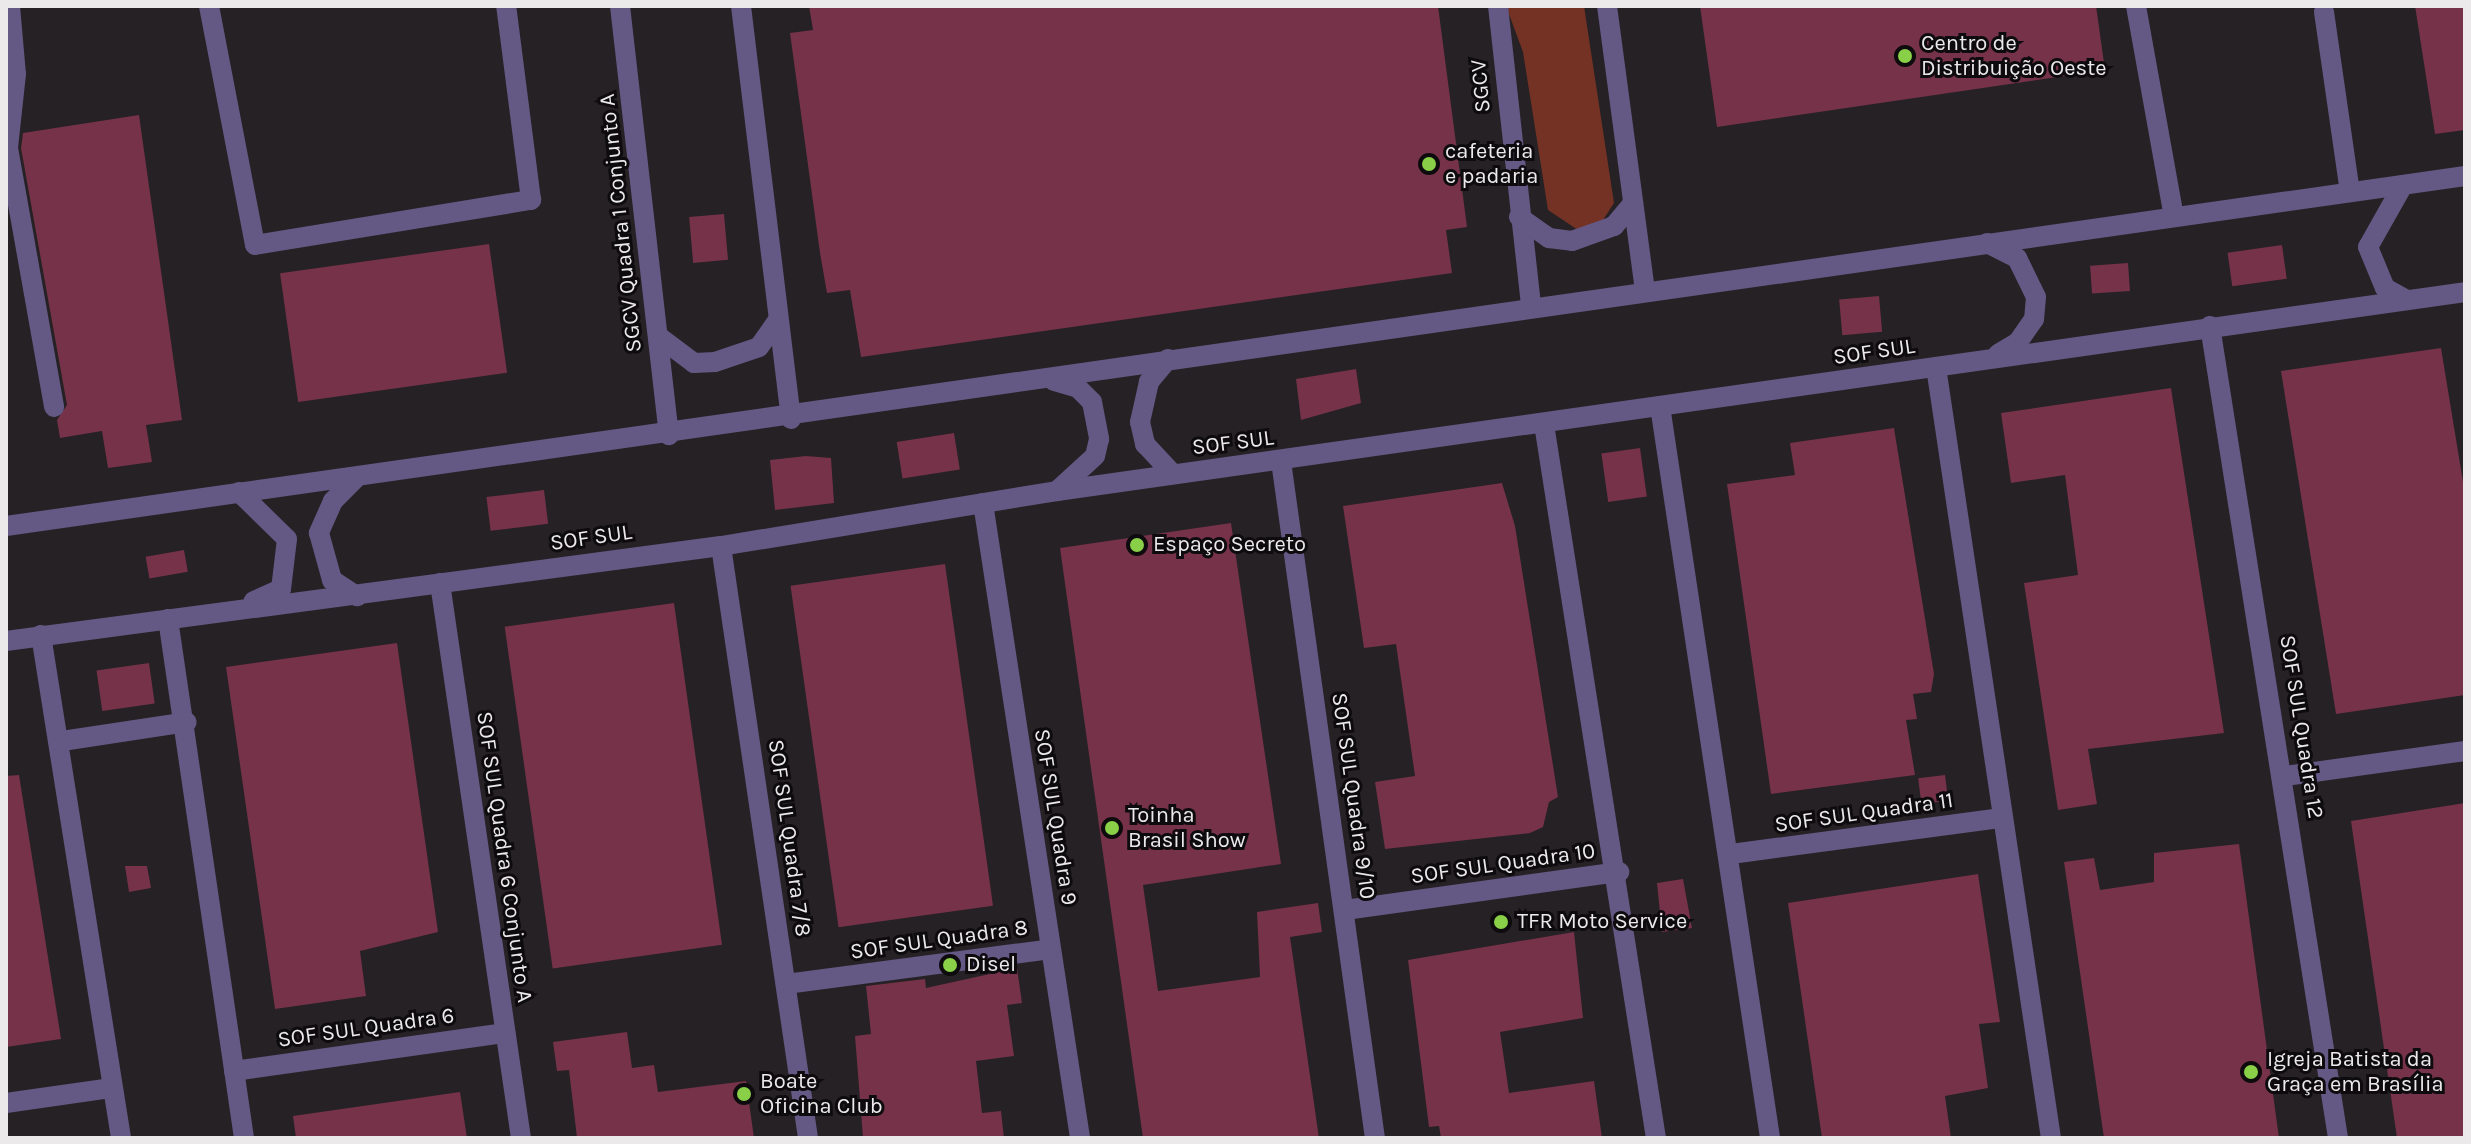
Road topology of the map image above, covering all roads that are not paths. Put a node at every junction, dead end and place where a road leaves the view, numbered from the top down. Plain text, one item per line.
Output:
1 (10, 6) edge
2 (209, 6) edge
3 (506, 6) edge
4 (620, 6) edge
5 (741, 6) edge
6 (1498, 6) edge
7 (1607, 6) edge
8 (2136, 6) edge
9 (2324, 12) dead end
10 (2465, 176) edge
11 (2403, 185) junction
12 (2350, 192) junction
13 (1633, 203) junction
14 (1519, 217) junction
15 (2174, 217) junction
16 (1987, 243) junction
17 (1645, 291) junction
18 (2465, 292) edge
19 (2407, 300) junction
20 (1531, 304) junction
21 (778, 320) junction
22 (2210, 326) junction
23 (658, 336) junction
24 (1991, 358) junction
25 (1168, 359) junction
26 (1936, 367) junction
27 (1045, 379) junction
28 (1660, 406) junction
29 (54, 407) dead end
30 (791, 419) junction
31 (1544, 424) junction
32 (669, 435) junction
33 (1281, 461) junction
34 (1173, 474) junction
35 (356, 478) junction
36 (1057, 491) junction
37 (239, 492) junction
38 (983, 503) junction
39 (6, 526) edge
40 (721, 546) junction
41 (440, 583) junction
42 (357, 596) junction
43 (232, 610) junction
44 (168, 619) junction
45 (41, 635) junction
46 (6, 641) edge
47 (187, 722) junction
48 (62, 741) junction
49 (2465, 751) edge
50 (2285, 776) junction
51 (2002, 818) junction
52 (1731, 854) junction
53 (1619, 872) junction
54 (1345, 910) junction
55 (1051, 949) junction
56 (786, 984) junction
57 (505, 1033) junction
58 (234, 1071) junction
59 (112, 1088) junction
60 (6, 1103) edge
61 (121, 1138) edge
62 (244, 1138) edge
63 (521, 1138) edge
64 (808, 1138) edge
65 (1080, 1138) edge
66 (1375, 1138) edge
67 (1656, 1138) edge
68 (1770, 1138) edge
69 (2051, 1138) edge
70 (2338, 1138) edge

1 - 29 street
2 - 3 street
4 - 23 street, SGCV Quadra 1 Conjunto A
5 - 21 street
6 - 14 street, SGCV
7 - 13 street
8 - 15 street
9 - 12 street
10 - 11 street
11 - 12 street
11 - 19 street
12 - 15 street
13 - 14 street
13 - 17 street
14 - 20 street, SGCV
15 - 16 street
16 - 17 street
16 - 24 street
17 - 20 street
18 - 19 street, SOF SUL
19 - 22 street, SOF SUL
20 - 25 street
21 - 23 street
21 - 30 street
22 - 24 street, SOF SUL
22 - 50 street, SOF SUL Quadra 12
23 - 32 street, SGCV Quadra 1 Conjunto A
24 - 26 street, SOF SUL
25 - 27 street
25 - 34 street
26 - 28 street, SOF SUL
26 - 51 street
27 - 30 street
27 - 36 street
28 - 31 street, SOF SUL
28 - 52 street
30 - 32 street
31 - 33 street, SOF SUL
31 - 53 street
32 - 35 street
33 - 34 street, SOF SUL
33 - 54 street, SOF SUL Quadra 9/10
34 - 36 street, SOF SUL
35 - 37 street
35 - 42 street
36 - 38 street, SOF SUL
37 - 39 street
37 - 43 street
38 - 40 street, SOF SUL
38 - 55 street, SOF SUL Quadra 9
40 - 41 street, SOF SUL
40 - 56 street, SOF SUL Quadra 7/8
41 - 42 street, SOF SUL
41 - 57 street, SOF SUL Quadra 6 Conjunto A
42 - 43 street, SOF SUL
43 - 44 street, SOF SUL
44 - 45 street, SOF SUL
44 - 47 street
45 - 46 street, SOF SUL
45 - 48 street
47 - 48 street
47 - 58 street
48 - 59 street
49 - 50 street
50 - 70 street, SOF SUL Quadra 12
51 - 52 street, SOF SUL Quadra 11
51 - 69 street
52 - 68 street
53 - 54 street, SOF SUL Quadra 10
53 - 67 street
54 - 66 street, SOF SUL Quadra 9/10
55 - 56 street, SOF SUL Quadra 8
55 - 65 street, SOF SUL Quadra 9
56 - 64 street, SOF SUL Quadra 7/8
57 - 58 street, SOF SUL Quadra 6
57 - 63 street, SOF SUL Quadra 6 Conjunto A
58 - 62 street
59 - 60 street
59 - 61 street

